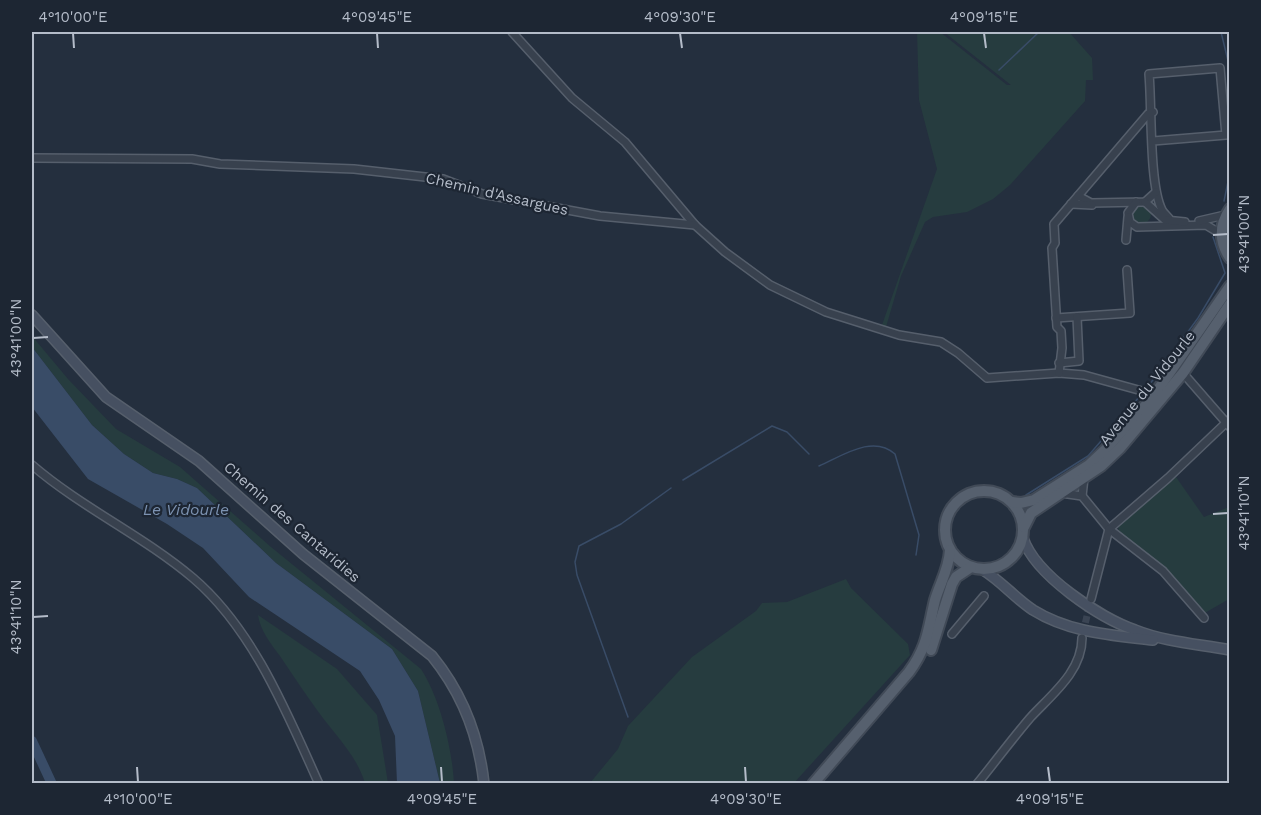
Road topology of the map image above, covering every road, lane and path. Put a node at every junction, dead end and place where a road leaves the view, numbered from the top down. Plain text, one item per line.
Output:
1 (512, 32) edge
2 (1153, 112) junction
3 (1152, 121) junction
4 (1142, 124) junction
5 (1228, 135) edge
6 (1153, 141) junction
7 (32, 158) edge
8 (1156, 192) junction
9 (1078, 196) junction
10 (1136, 202) junction
11 (1145, 202) junction
12 (1159, 202) junction
13 (1071, 204) junction
14 (1154, 211) junction
15 (1227, 212) edge
16 (1128, 215) junction
17 (1170, 220) junction
18 (694, 225) junction
19 (1143, 227) junction
20 (1221, 234) junction
21 (1230, 258) edge
22 (1127, 270) dead end
23 (1230, 286) edge
24 (1230, 304) edge
25 (32, 315) edge
26 (1077, 317) junction
27 (1056, 318) junction
28 (1059, 363) junction
29 (1059, 373) junction
30 (1183, 373) junction
31 (1152, 398) junction
32 (1228, 423) edge
33 (32, 465) edge
34 (1084, 478) junction
35 (1061, 493) junction
36 (1082, 496) junction
37 (1012, 502) junction
38 (1109, 529) junction
39 (1023, 533) junction
40 (950, 550) junction
41 (971, 567) junction
42 (983, 570) junction
43 (984, 596) dead end
44 (1091, 599) tunnel mouth
45 (1204, 618) dead end
46 (952, 634) dead end
47 (1082, 638) tunnel mouth
48 (1166, 640) junction
49 (1230, 650) edge
50 (836, 758) junction
51 (320, 783) edge
52 (484, 783) edge
53 (813, 783) edge
54 (977, 783) edge

1 - 18 street
2 - 3 street
2 - 4 street
2 - 5 street
3 - 4 street
3 - 6 street
4 - 9 street
5 - 6 street
6 - 8 street
7 - 18 street, Chemin d'Assargues
8 - 11 street
8 - 12 street
9 - 10 street
9 - 13 street
10 - 11 street
10 - 16 street
11 - 14 street
12 - 14 street
12 - 17 street
13 - 16 street
13 - 27 street
14 - 17 street
14 - 19 street
15 - 17 street
15 - 20 main road
16 - 19 street
16 - 19 street
18 - 29 street
19 - 20 street
20 - 21 main road
22 - 26 street
23 - 31 main road, Avenue du Vidourle
24 - 30 main road, Avenue du Vidourle
25 - 52 street, Chemin des Cantaridies
26 - 27 street
26 - 28 street
27 - 28 street
28 - 29 street
29 - 31 street
30 - 32 street
30 - 34 main road, Avenue du Vidourle
31 - 37 main road, Avenue du Vidourle
32 - 38 street
33 - 51 street
34 - 35 main road, Avenue du Vidourle
34 - 36 street
35 - 36 street
35 - 39 main road, Avenue du Vidourle
36 - 38 street
37 - 39 main road
37 - 40 main road
38 - 44 street
38 - 45 street
39 - 42 main road
39 - 48 street
40 - 41 main road
40 - 50 main road
41 - 42 main road
41 - 50 main road
42 - 48 street
43 - 46 street
47 - 54 street
48 - 49 street
50 - 53 main road

